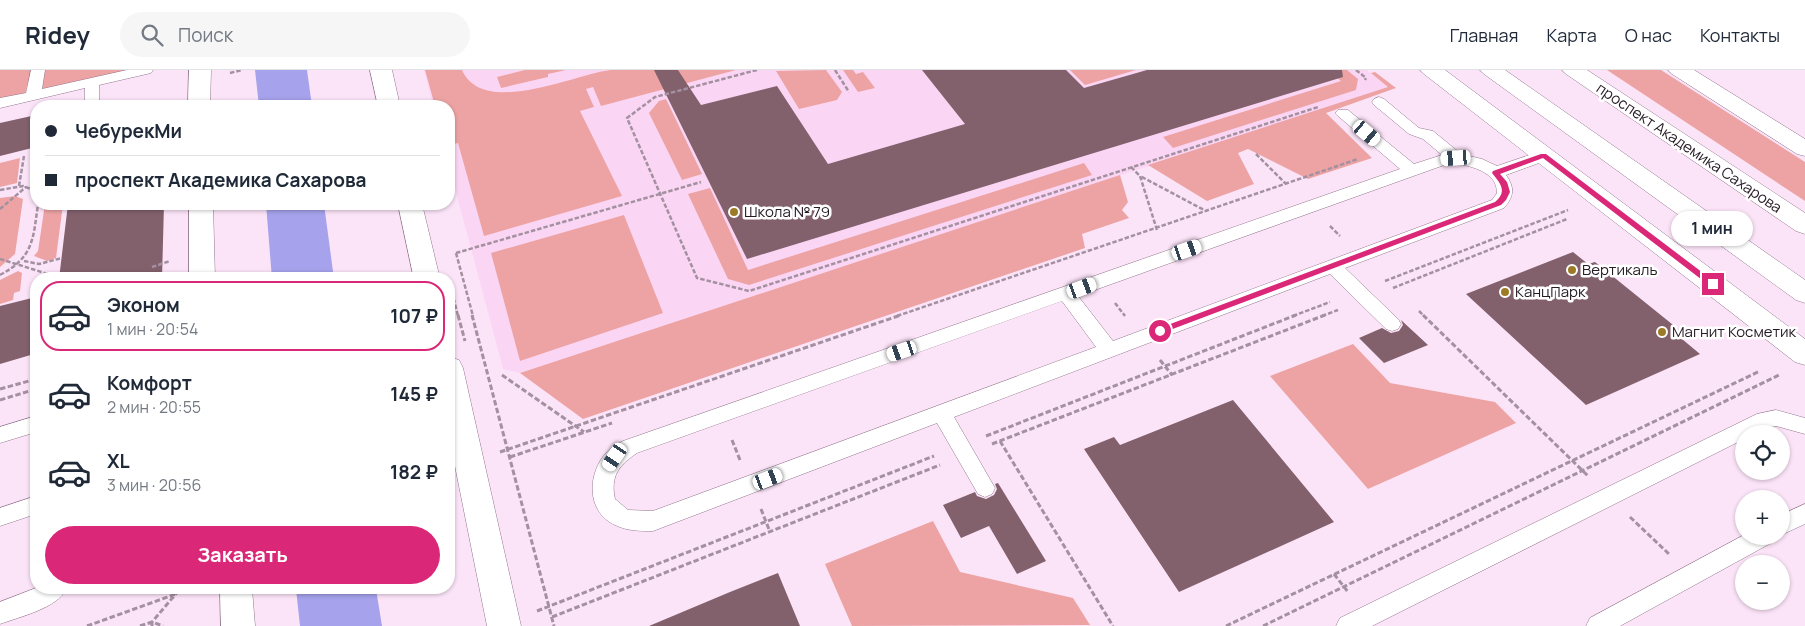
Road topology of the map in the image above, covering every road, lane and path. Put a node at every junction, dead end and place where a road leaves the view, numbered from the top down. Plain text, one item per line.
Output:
1 (38, 70) edge
2 (146, 70) edge
3 (381, 70) edge
4 (757, 70) edge
5 (835, 70) edge
6 (1356, 70) edge
7 (1431, 70) edge
8 (1491, 70) edge
9 (1573, 70) edge
10 (1679, 70) edge
11 (206, 75) edge
12 (92, 82) junction
13 (1363, 86) dead end
14 (849, 92) dead end
15 (33, 95) junction
16 (92, 100) edge
17 (200, 100) edge
18 (388, 100) edge
19 (1379, 102) dead end
20 (0, 103) edge
21 (1323, 106) dead end
22 (1343, 113) dead end
23 (1414, 131) junction
24 (1382, 146) junction
25 (1805, 149) edge
26 (1256, 154) dead end
27 (1544, 155) junction
28 (24, 156) dead end
29 (1456, 158) junction
30 (1131, 167) junction
31 (1412, 171) junction
32 (1495, 173) junction
33 (1140, 176) junction
34 (701, 182) dead end
35 (1286, 184) junction
36 (19, 186) junction
37 (26, 186) junction
38 (30, 188) edge
39 (0, 190) edge
40 (660, 194) junction
41 (1310, 207) junction
42 (1576, 208) dead end
43 (0, 209) edge
44 (37, 210) edge
45 (201, 210) edge
46 (411, 210) edge
47 (1206, 211) junction
48 (1211, 214) dead end
49 (1567, 219) dead end
50 (1805, 225) edge
51 (1156, 228) junction
52 (1159, 236) dead end
53 (456, 252) junction
54 (1360, 256) junction
55 (62, 258) dead end
56 (0, 259) edge
57 (174, 260) dead end
58 (24, 261) junction
59 (19, 265) junction
60 (1332, 266) junction
61 (152, 267) dead end
62 (425, 270) edge
63 (42, 272) edge
64 (202, 272) edge
65 (0, 275) edge
66 (1386, 280) junction
67 (1394, 288) junction
68 (1066, 293) junction
69 (1805, 293) edge
70 (1362, 295) junction
71 (1402, 295) dead end
72 (1416, 309) dead end
73 (1392, 324) dead end
74 (1108, 350) junction
75 (1805, 354) edge
76 (1760, 371) dead end
77 (1787, 371) dead end
78 (502, 375) dead end
79 (30, 381) edge
80 (0, 389) edge
81 (455, 390) edge
82 (30, 391) edge
83 (0, 400) edge
84 (942, 414) junction
85 (30, 426) edge
86 (576, 426) junction
87 (1805, 426) edge
88 (584, 432) dead end
89 (0, 435) edge
90 (1000, 441) junction
91 (509, 449) junction
92 (964, 450) junction
93 (494, 454) dead end
94 (1572, 461) junction
95 (1583, 470) junction
96 (986, 488) dead end
97 (1609, 496) junction
98 (30, 508) edge
99 (1805, 513) edge
100 (0, 517) edge
101 (1790, 521) edge
102 (1746, 545) edge
103 (1691, 575) junction
104 (48, 594) edge
105 (168, 594) edge
106 (174, 594) edge
107 (236, 594) edge
108 (549, 606) junction
109 (0, 613) edge
110 (552, 617) junction
111 (517, 620) edge
112 (152, 624) edge
113 (87, 626) edge
114 (140, 626) edge
115 (163, 626) edge
116 (238, 626) edge
117 (554, 626) edge
118 (1113, 626) edge
119 (1226, 626) edge
120 (1263, 626) edge
121 (1348, 626) edge
122 (1598, 626) edge

1 - 15 lane
2 - 12 lane
3 - 18 street
4 - 40 path
5 - 14 path
6 - 13 path
7 - 27 street
8 - 69 street
9 - 50 street, проспект Академика Сахарова
10 - 25 street
11 - 17 street
12 - 15 lane
12 - 16 lane
15 - 20 lane
19 - 23 lane
21 - 30 path
22 - 24 lane
23 - 24 lane
23 - 29 lane
24 - 31 lane
24 - 35 path
26 - 35 path
27 - 32 lane
27 - 75 street
28 - 36 path
29 - 31 lane
29 - 32 lane
30 - 33 path
30 - 40 path
31 - 41 lane
32 - 54 lane
33 - 47 path
33 - 51 path
34 - 40 path
35 - 41 path
35 - 47 path
36 - 37 path
36 - 39 path
37 - 38 path
37 - 43 path
40 - 53 path
41 - 54 path
41 - 68 lane
42 - 66 path
44 - 58 path
45 - 64 street
46 - 62 street
47 - 48 path
47 - 51 path
49 - 67 path
51 - 52 path
51 - 86 path
53 - 62 path
53 - 91 path
54 - 60 lane
54 - 66 path
55 - 58 path
56 - 59 path
57 - 61 path
58 - 59 path
59 - 63 path
59 - 65 path
60 - 70 lane
60 - 74 lane
66 - 67 path
66 - 70 path
67 - 70 path
67 - 71 path
68 - 74 lane
68 - 84 lane
70 - 73 lane
70 - 90 path
70 - 92 path
72 - 94 path
74 - 84 lane
76 - 94 path
77 - 95 path
78 - 86 path
79 - 80 path
81 - 111 street
82 - 83 path
84 - 92 lane
85 - 89 lane
86 - 88 path
86 - 91 path
87 - 97 lane
90 - 92 path
90 - 118 path
91 - 93 path
91 - 108 path
92 - 96 lane
92 - 108 path
92 - 110 path
94 - 95 path
94 - 119 path
95 - 97 path
95 - 120 path
97 - 103 path
97 - 121 lane
98 - 100 lane
99 - 101 lane
102 - 103 lane
103 - 122 lane
104 - 109 lane
105 - 113 path
106 - 112 path
107 - 116 street
108 - 110 path
108 - 111 path
110 - 117 path
112 - 114 path
112 - 115 path

